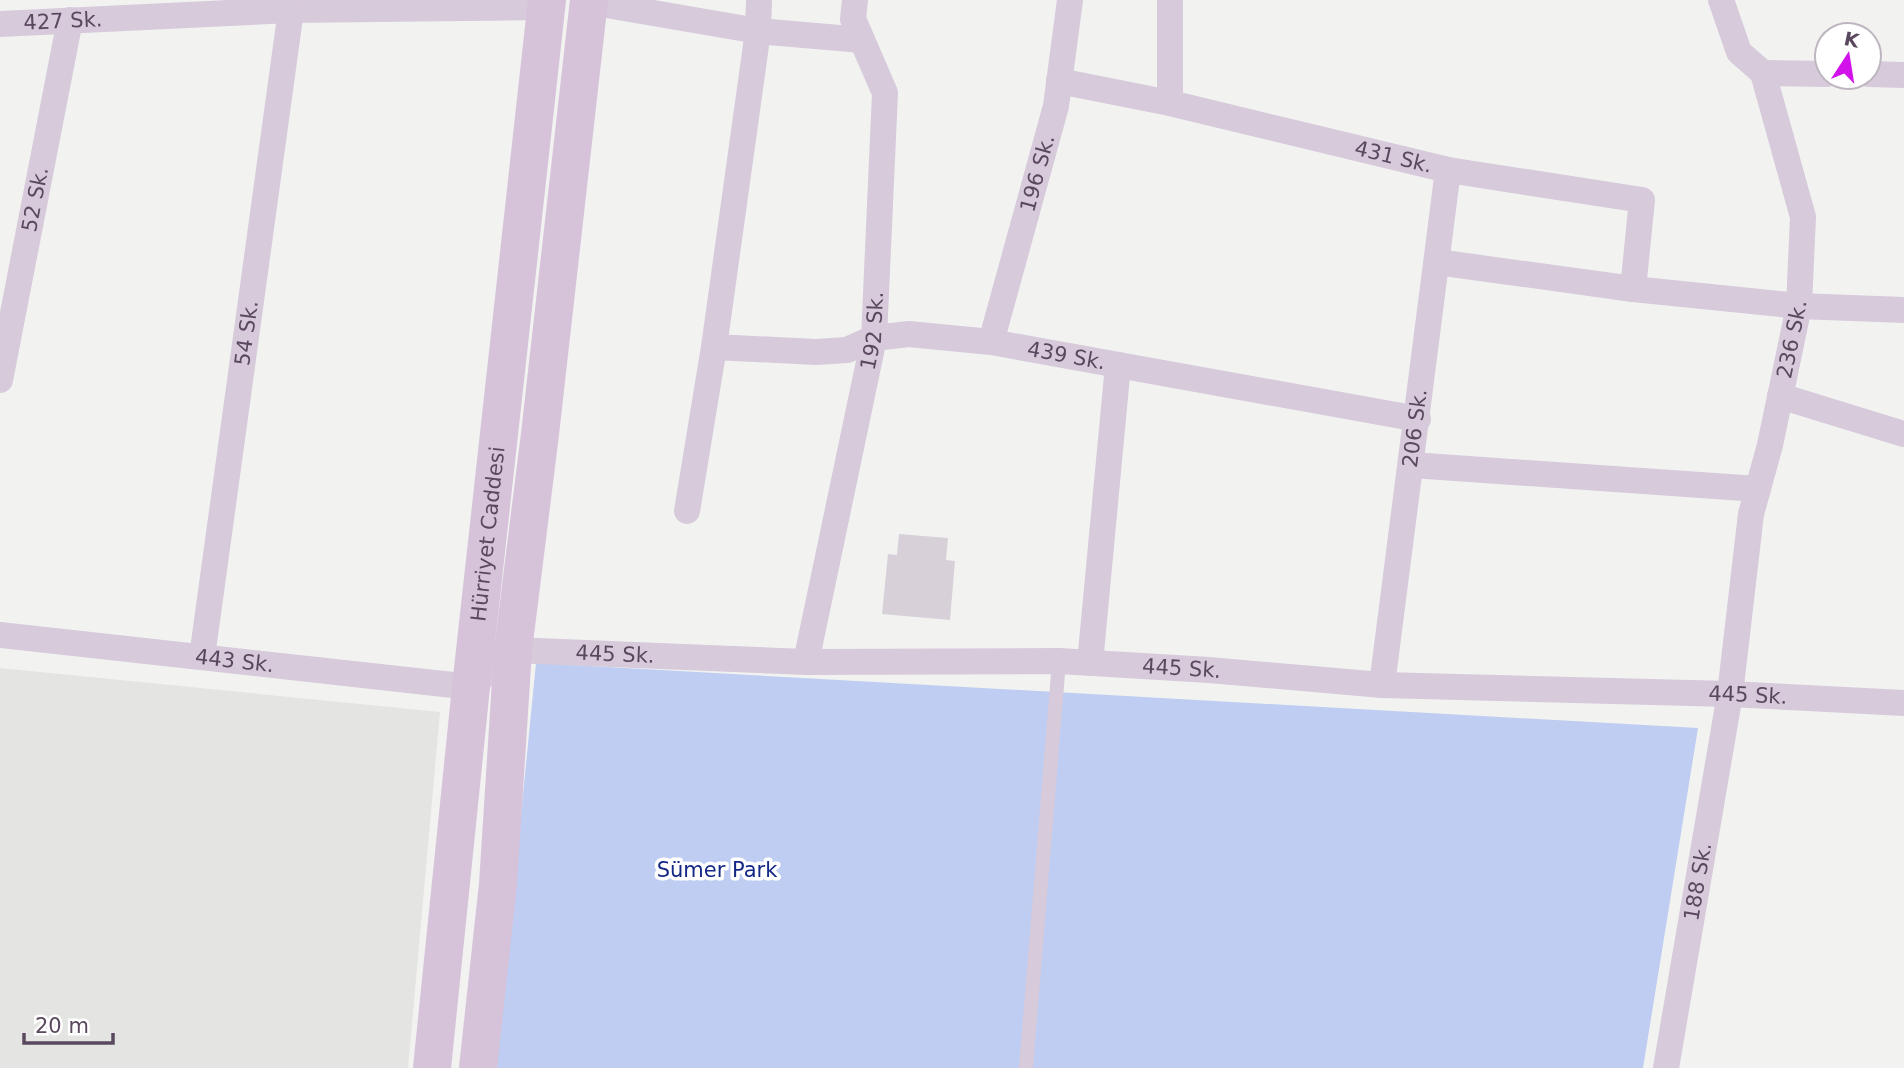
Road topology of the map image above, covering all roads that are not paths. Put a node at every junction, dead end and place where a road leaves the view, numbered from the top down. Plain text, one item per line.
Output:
1 (760, 0) edge
2 (855, 0) edge
3 (1070, 0) edge
4 (1170, 0) edge
5 (1721, 0) edge
6 (589, 1) edge
7 (546, 4) edge
8 (291, 10) junction
9 (70, 20) junction
10 (0, 24) edge
11 (758, 31) junction
12 (863, 40) junction
13 (1763, 73) junction
14 (1813, 74) edge
15 (1883, 74) edge
16 (1904, 75) edge
17 (1059, 81) junction
18 (1170, 103) junction
19 (1448, 170) junction
20 (1437, 262) junction
21 (1633, 289) junction
22 (1799, 306) junction
23 (1904, 310) edge
24 (874, 338) junction
25 (990, 342) junction
26 (714, 347) junction
27 (1118, 365) junction
28 (0, 380) edge
29 (1780, 396) junction
30 (1418, 418) junction
31 (1904, 433) edge
32 (1412, 465) junction
33 (1758, 489) junction
34 (687, 511) dead end
35 (0, 635) edge
36 (513, 650) junction
37 (202, 657) junction
38 (1059, 661) junction
39 (806, 662) junction
40 (1090, 663) junction
41 (1382, 685) junction
42 (471, 687) junction
43 (1730, 694) junction
44 (1904, 703) edge
45 (432, 1068) edge
46 (478, 1068) edge
47 (1026, 1068) edge
48 (1666, 1068) edge

1 - 11 street
2 - 12 street, 192 Sk.
3 - 17 street, 196 Sk.
4 - 18 street
5 - 13 street
6 - 11 street
6 - 36 main road, Hürriyet Caddesi
7 - 8 street, 427 Sk.
7 - 42 main road, Hürriyet Caddesi
8 - 9 street, 427 Sk.
8 - 37 street, 54 Sk.
9 - 10 street, 427 Sk.
9 - 28 street, 52 Sk.
11 - 12 street
11 - 26 street
12 - 24 street, 192 Sk.
13 - 14 street
13 - 22 street, 236 Sk.
15 - 16 street
17 - 18 street, 431 Sk.
17 - 25 street, 196 Sk.
18 - 19 street, 431 Sk.
19 - 20 street, 206 Sk.
19 - 21 street, 431 Sk.
20 - 21 street
20 - 30 street, 206 Sk.
21 - 22 street
22 - 23 street
22 - 29 street, 236 Sk.
24 - 25 street, 439 Sk.
24 - 26 street, 439 Sk.
24 - 39 street, 192 Sk.
25 - 27 street, 439 Sk.
26 - 34 street
27 - 30 street, 439 Sk.
27 - 40 street
29 - 31 street
29 - 33 street, 236 Sk.
30 - 32 street, 206 Sk.
32 - 33 street
32 - 41 street, 206 Sk.
33 - 43 street, 236 Sk.
35 - 37 street, 443 Sk.
36 - 39 street, 445 Sk.
36 - 42 street
36 - 46 main road, Hürriyet Caddesi
37 - 42 street, 443 Sk.
38 - 39 street, 445 Sk.
38 - 40 street, 445 Sk.
38 - 47 lane
40 - 41 street, 445 Sk.
41 - 43 street, 445 Sk.
42 - 45 main road, Hürriyet Caddesi
43 - 44 street, 445 Sk.
43 - 48 street, 188 Sk.

